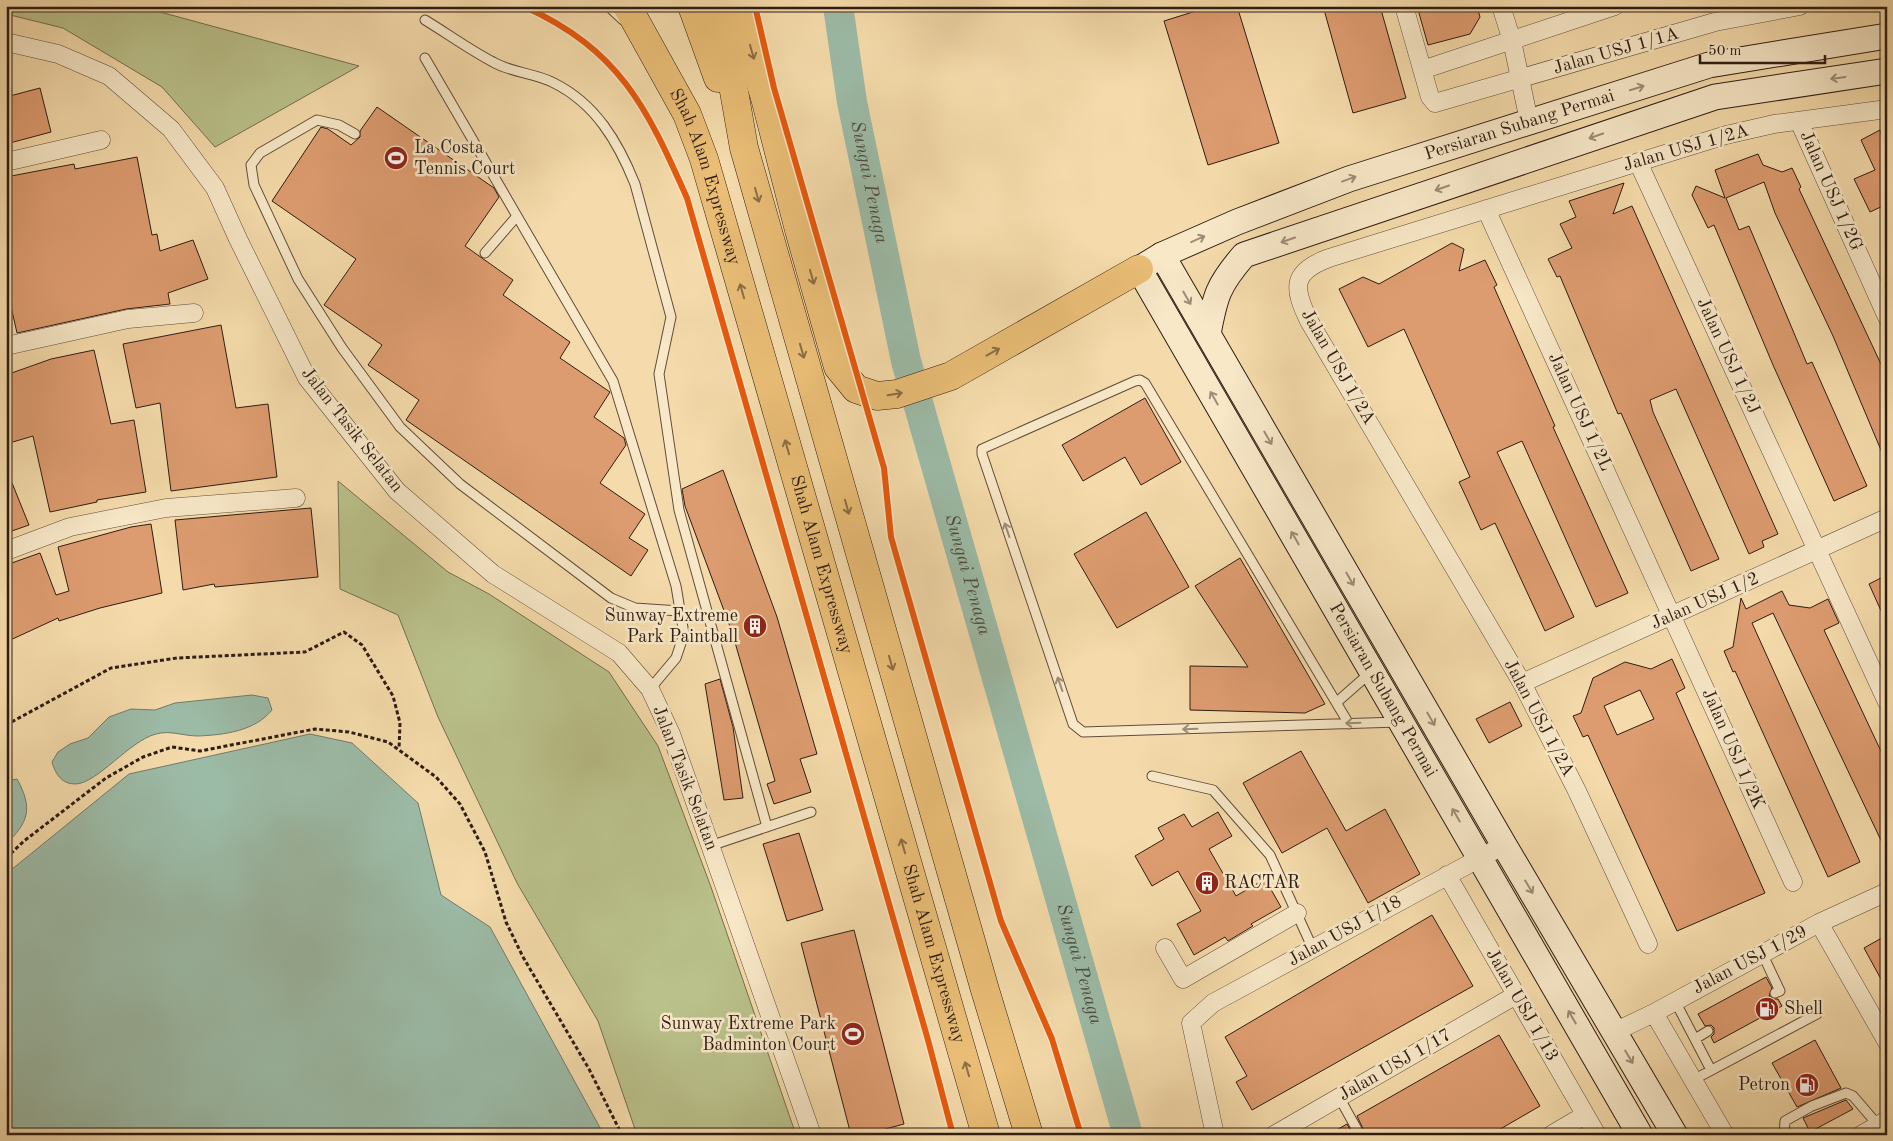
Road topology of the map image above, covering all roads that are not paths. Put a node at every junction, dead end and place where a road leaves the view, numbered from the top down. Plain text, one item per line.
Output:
1 (608, 6) edge
2 (628, 6) edge
3 (646, 6) edge
4 (692, 6) edge
5 (719, 6) edge
6 (735, 6) edge
7 (1404, 6) edge
8 (1501, 6) edge
9 (1800, 6) edge
10 (1606, 8) edge
11 (425, 20) dead end
12 (1887, 36) edge
13 (1512, 41) junction
14 (6, 42) edge
15 (649, 43) junction
16 (425, 58) dead end
17 (1881, 69) edge
18 (1422, 70) junction
19 (1521, 79) junction
20 (1887, 109) edge
21 (687, 114) junction
22 (1530, 121) junction
23 (1799, 121) junction
24 (355, 134) dead end
25 (102, 140) dead end
26 (744, 148) junction
27 (6, 162) edge
28 (1638, 162) junction
29 (1486, 209) junction
30 (517, 216) junction
31 (485, 253) dead end
32 (1162, 255) junction
33 (1139, 269) junction
34 (194, 313) dead end
35 (1887, 317) edge
36 (1208, 334) junction
37 (6, 346) edge
38 (296, 498) dead end
39 (1887, 518) edge
40 (1818, 550) junction
41 (6, 551) edge
42 (680, 611) junction
43 (1673, 616) junction
44 (1372, 671) junction
45 (1522, 683) junction
46 (650, 689) junction
47 (1336, 702) junction
48 (1887, 702) edge
49 (1401, 722) junction
50 (1349, 724) junction
51 (1152, 776) dead end
52 (811, 812) dead end
53 (767, 827) junction
54 (1504, 845) junction
55 (710, 846) junction
56 (1480, 858) junction
57 (1448, 875) junction
58 (1794, 882) dead end
59 (1887, 892) edge
60 (1297, 913) junction
61 (1819, 923) junction
62 (1648, 944) dead end
63 (1165, 948) dead end
64 (1313, 949) junction
65 (1762, 953) junction
66 (985, 990) junction
67 (1775, 993) dead end
68 (1516, 995) junction
69 (1675, 1001) junction
70 (1654, 1013) junction
71 (1817, 1014) dead end
72 (1708, 1031) dead end
73 (1614, 1032) junction
74 (1695, 1039) junction
75 (1887, 1042) edge
76 (1711, 1070) junction
77 (1693, 1080) junction
78 (1339, 1097) junction
79 (1585, 1115) junction
80 (1882, 1122) edge
81 (812, 1135) edge
82 (986, 1135) edge
83 (1029, 1135) edge
84 (1043, 1135) edge
85 (1215, 1135) edge
86 (1274, 1135) edge
87 (1360, 1135) edge
88 (1551, 1135) edge
89 (1597, 1135) edge
90 (1640, 1135) edge
91 (1675, 1135) edge
92 (1725, 1135) edge
93 (1784, 1135) edge
94 (1861, 1135) edge

1 - 15 lane
2 - 15 highway, Shah Alam Expressway
3 - 21 highway
4 - 26 highway
5 - 26 highway
6 -> 33 highway
7 - 18 street
8 - 13 street
9 - 19 street, Jalan USJ 1/1A
10 - 13 street
11 - 53 lane
22 -> 12 main road, Persiaran Subang Permai
13 - 18 street
13 - 19 street
14 - 46 street, Jalan Tasik Selatan
15 - 21 highway, Shah Alam Expressway
16 - 30 lane
17 -> 36 main road, Persiaran Subang Permai
18 - 19 street, Jalan USJ 1/1A
19 - 22 street
20 - 23 street, Jalan USJ 1/2A
82 -> 21 highway, Shah Alam Expressway
32 -> 22 main road, Persiaran Subang Permai
23 - 28 street, Jalan USJ 1/2A
23 - 35 street, Jalan USJ 1/2G
24 - 42 lane
25 - 27 street
26 -> 66 highway
28 - 29 street, Jalan USJ 1/2A
28 - 40 street, Jalan USJ 1/2J
29 - 43 street, Jalan USJ 1/2L
29 - 45 street, Jalan USJ 1/2A
30 - 31 lane
30 - 42 lane
32 - 33 main road, Persiaran Subang Permai
32 -> 36 main road, Persiaran Subang Permai
44 -> 33 main road, Persiaran Subang Permai
34 - 37 street
36 -> 54 main road, Persiaran Subang Permai
38 - 41 street
39 - 40 street, Jalan USJ 1/2
40 - 43 street, Jalan USJ 1/2
40 - 48 street, Jalan USJ 1/2J
42 - 46 lane
43 - 45 street, Jalan USJ 1/2
43 - 58 street, Jalan USJ 1/2K
44 - 47 lane
44 - 49 main road, Persiaran Subang Permai
45 - 62 street, Jalan USJ 1/2A
46 - 55 street, Jalan Tasik Selatan
47 - 50 lane
50 -> 47 lane
49 -> 50 lane
56 -> 49 main road, Persiaran Subang Permai
51 - 60 lane
52 - 53 lane
53 - 55 lane
54 - 56 street, Jalan USJ 1/18
54 -> 73 main road, Persiaran Subang Permai
55 - 81 street, Jalan Tasik Selatan
56 - 57 street, Jalan USJ 1/18
90 -> 56 main road, Persiaran Subang Permai
57 - 64 street, Jalan USJ 1/18
57 - 68 street, Jalan USJ 1/13
59 - 61 street, Jalan USJ 1/29
60 - 63 street
60 - 64 lane
61 - 65 street, Jalan USJ 1/29
61 - 75 street
64 - 85 street, Jalan USJ 1/18
65 - 67 lane
65 - 69 street, Jalan USJ 1/29
66 - 83 highway
66 - 84 highway
68 - 78 street, Jalan USJ 1/17
68 - 79 street, Jalan USJ 1/13
69 - 70 street, Jalan USJ 1/29
69 - 74 lane
70 - 73 street, Jalan USJ 1/29
70 - 77 street
71 - 76 lane
72 - 74 lane
73 -> 91 main road, Persiaran Subang Permai
74 - 76 lane
76 - 77 lane
77 - 92 street
78 - 86 street, Jalan USJ 1/17
78 - 87 lane
79 - 88 street
79 - 89 street, Jalan USJ 1/13
80 - 93 lane
80 - 94 street

